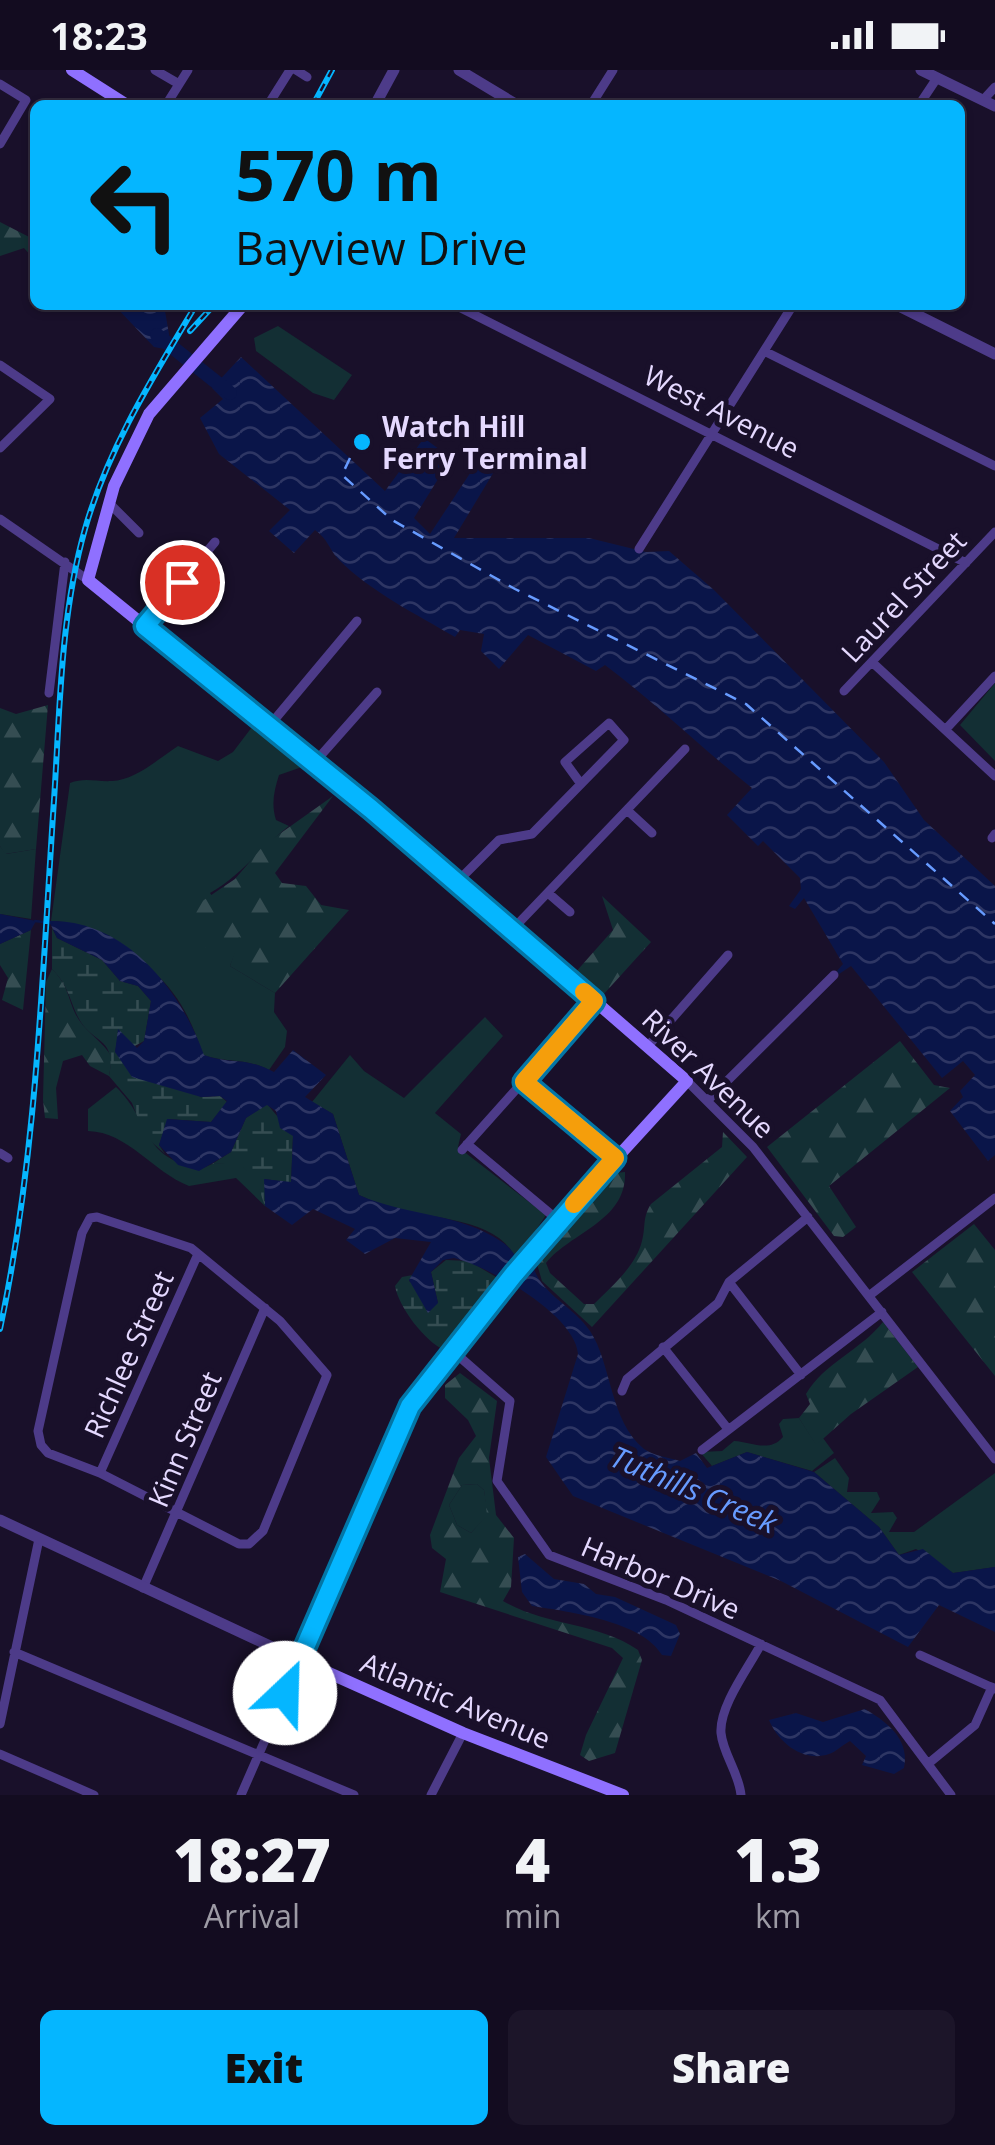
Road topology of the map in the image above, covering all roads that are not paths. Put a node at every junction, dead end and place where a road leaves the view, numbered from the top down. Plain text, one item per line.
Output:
1 (72, 70) edge
2 (155, 70) edge
3 (188, 70) edge
4 (293, 70) edge
5 (394, 70) edge
6 (459, 70) edge
7 (613, 70) edge
8 (921, 70) edge
9 (307, 76) dead end
10 (936, 78) junction
11 (0, 84) edge
12 (179, 84) junction
13 (995, 86) edge
14 (119, 100) edge
15 (169, 100) edge
16 (272, 100) edge
17 (377, 100) edge
18 (509, 100) edge
19 (594, 100) edge
20 (922, 100) edge
21 (30, 103) edge
22 (989, 103) edge
23 (0, 144) edge
24 (239, 310) edge
25 (467, 310) edge
26 (789, 310) edge
27 (907, 310) edge
28 (764, 350) junction
29 (995, 354) edge
30 (0, 366) edge
31 (712, 434) junction
32 (0, 448) edge
33 (995, 466) edge
34 (110, 503) junction
35 (0, 519) edge
36 (139, 532) dead end
37 (995, 532) edge
38 (215, 542) dead end
39 (639, 549) dead end
40 (65, 562) junction
41 (966, 563) junction
42 (88, 580) junction
43 (357, 621) dead end
44 (145, 626) junction
45 (874, 663) junction
46 (995, 676) edge
47 (376, 692) dead end
48 (844, 692) dead end
49 (50, 694) dead end
50 (270, 725) junction
51 (946, 729) junction
52 (685, 749) dead end
53 (315, 762) junction
54 (995, 776) edge
55 (581, 784) junction
56 (627, 810) junction
57 (652, 833) dead end
58 (457, 882) junction
59 (548, 893) junction
60 (570, 912) dead end
61 (512, 931) junction
62 (728, 954) dead end
63 (834, 975) dead end
64 (594, 1001) junction
65 (648, 1046) junction
66 (687, 1081) junction
67 (524, 1082) junction
68 (708, 1100) junction
69 (615, 1158) junction
70 (995, 1198) edge
71 (808, 1217) junction
72 (559, 1221) junction
73 (198, 1254) junction
74 (729, 1282) junction
75 (870, 1295) junction
76 (265, 1308) junction
77 (882, 1312) junction
78 (663, 1347) junction
79 (454, 1352) junction
80 (801, 1375) junction
81 (622, 1390) dead end
82 (728, 1430) junction
83 (702, 1450) dead end
84 (995, 1459) edge
85 (100, 1473) junction
86 (177, 1511) junction
87 (0, 1520) edge
88 (39, 1539) junction
89 (143, 1588) junction
90 (761, 1644) junction
91 (14, 1652) junction
92 (920, 1655) dead end
93 (300, 1660) junction
94 (993, 1688) edge
95 (0, 1724) edge
96 (463, 1733) junction
97 (258, 1752) junction
98 (0, 1754) edge
99 (929, 1763) junction
100 (740, 1790) edge
101 (94, 1795) edge
102 (242, 1795) edge
103 (354, 1795) edge
104 (431, 1795) edge
105 (623, 1795) edge
106 (732, 1795) edge
107 (951, 1795) edge

1 - 14 main road
2 - 12 street
3 - 12 street
4 - 9 street
4 - 16 street
5 - 17 street
6 - 18 street
7 - 19 street
8 - 10 street
10 - 20 street
10 - 22 street
11 - 21 street
12 - 15 street
13 - 22 street
21 - 23 street
24 - 34 main road
25 - 31 street, West Avenue
26 - 28 street
27 - 29 street
28 - 31 street
28 - 33 street
30 - 32 street
31 - 39 street
31 - 41 street, West Avenue
34 - 36 street
34 - 42 main road
35 - 40 street, River Avenue
37 - 41 street, Laurel Street
38 - 44 street
40 - 42 street, River Avenue
40 - 49 street
41 - 45 street, Laurel Street
42 - 44 main road, River Avenue
43 - 50 street
44 - 50 main road, River Avenue
45 - 48 street, Laurel Street
45 - 51 street
46 - 51 street
47 - 53 street
50 - 53 main road, River Avenue
51 - 54 street
52 - 56 street
53 - 58 main road, River Avenue
55 - 55 street
55 - 58 street
56 - 57 street
56 - 59 street
58 - 61 main road, River Avenue
59 - 60 street
59 - 61 street
61 - 64 main road, River Avenue
62 - 65 street
63 - 68 street
64 - 65 main road, River Avenue
64 - 67 street
65 - 66 main road, River Avenue
66 - 68 street, River Avenue
66 - 69 main road
67 - 69 street
67 - 72 street
68 - 71 street, River Avenue
69 - 72 main road
70 - 75 street
71 - 74 street
71 - 75 street, River Avenue
72 - 79 main road
73 - 76 street
73 - 85 street, Richlee Street
73 - 85 street
74 - 78 street
74 - 80 street
75 - 77 street, River Avenue
76 - 86 street, Kinn Street
76 - 86 street
77 - 80 street
77 - 84 street, River Avenue
78 - 81 street
78 - 82 street
79 - 90 street, Harbor Drive
79 - 93 main road
80 - 82 street
82 - 83 street
85 - 86 street
86 - 89 street, Kinn Street
87 - 88 street, Atlantic Avenue
88 - 89 street, Atlantic Avenue
88 - 91 street
89 - 93 street, Atlantic Avenue
90 - 99 street, Harbor Drive
90 - 100 street, Harbor Drive
91 - 95 street
91 - 97 street
92 - 94 street
93 - 96 main road, Atlantic Avenue
93 - 97 street
94 - 99 street
96 - 104 street
96 - 105 main road, Atlantic Avenue
97 - 102 street
97 - 103 street
98 - 101 street
99 - 107 street, Harbor Drive
100 - 106 street, Harbor Drive

